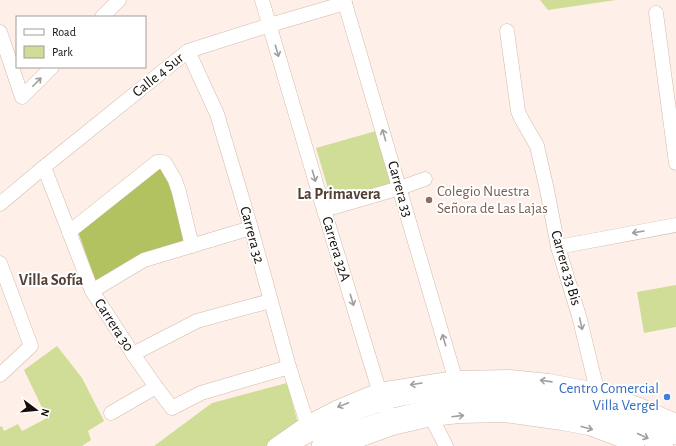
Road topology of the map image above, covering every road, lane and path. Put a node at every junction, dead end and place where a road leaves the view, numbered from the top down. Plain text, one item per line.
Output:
1 (119, 0) edge
2 (262, 0) edge
3 (345, 2) edge
4 (656, 13) dead end
5 (103, 16) edge
6 (270, 25) junction
7 (507, 31) dead end
8 (0, 32) edge
9 (188, 51) junction
10 (51, 68) edge
11 (676, 164) edge
12 (44, 167) junction
13 (425, 179) dead end
14 (400, 188) junction
15 (0, 204) edge
16 (324, 210) junction
17 (676, 225) edge
18 (251, 228) junction
19 (69, 232) junction
20 (192, 246) junction
21 (558, 246) junction
22 (0, 263) edge
23 (92, 291) junction
24 (270, 300) junction
25 (133, 354) junction
26 (289, 368) junction
27 (0, 375) edge
28 (455, 378) junction
29 (156, 387) junction
30 (597, 390) junction
31 (386, 410) junction
32 (111, 413) dead end
33 (432, 420) junction
34 (676, 421) edge
35 (307, 424) junction
36 (676, 436) edge
37 (274, 446) edge
38 (286, 446) edge
39 (320, 446) edge
40 (346, 446) edge
41 (446, 446) edge
42 (637, 446) edge
43 (665, 446) edge

1 - 5 street
2 - 6 street, Carrera 32A
3 - 6 street, Calle 4 Sur
14 -> 3 street, Carrera 33
4 - 11 street
6 - 9 street, Calle 4 Sur
6 -> 16 street, Carrera 32A
7 - 21 street, Carrera 33 Bis
8 -> 10 street
9 - 12 street, Calle 4 Sur
9 - 18 street, Carrera 32
12 - 15 street, Calle 4 Sur
12 - 19 street, Carrera 30
13 - 14 street
14 - 16 street
28 -> 14 street, Carrera 33
16 -> 31 street, Carrera 32A
17 -> 21 street
18 - 20 street
18 - 24 street, Carrera 32
19 - 20 street
19 - 23 street, Carrera 30
20 - 23 street
21 -> 30 street, Carrera 33 Bis
22 - 27 street
23 - 25 street, Carrera 30
24 - 25 street
24 - 26 street, Carrera 32
25 - 29 street, Carrera 30
26 - 29 street, Carrera 30
26 - 35 street, Carrera 32
30 -> 28 street
28 -> 31 street
29 - 32 street
30 - 34 street
31 - 33 street
31 -> 35 street
31 - 36 main road
31 - 38 main road
31 - 39 main road
31 - 40 street
31 -> 43 main road
33 - 41 street
33 -> 42 street
35 - 37 street

